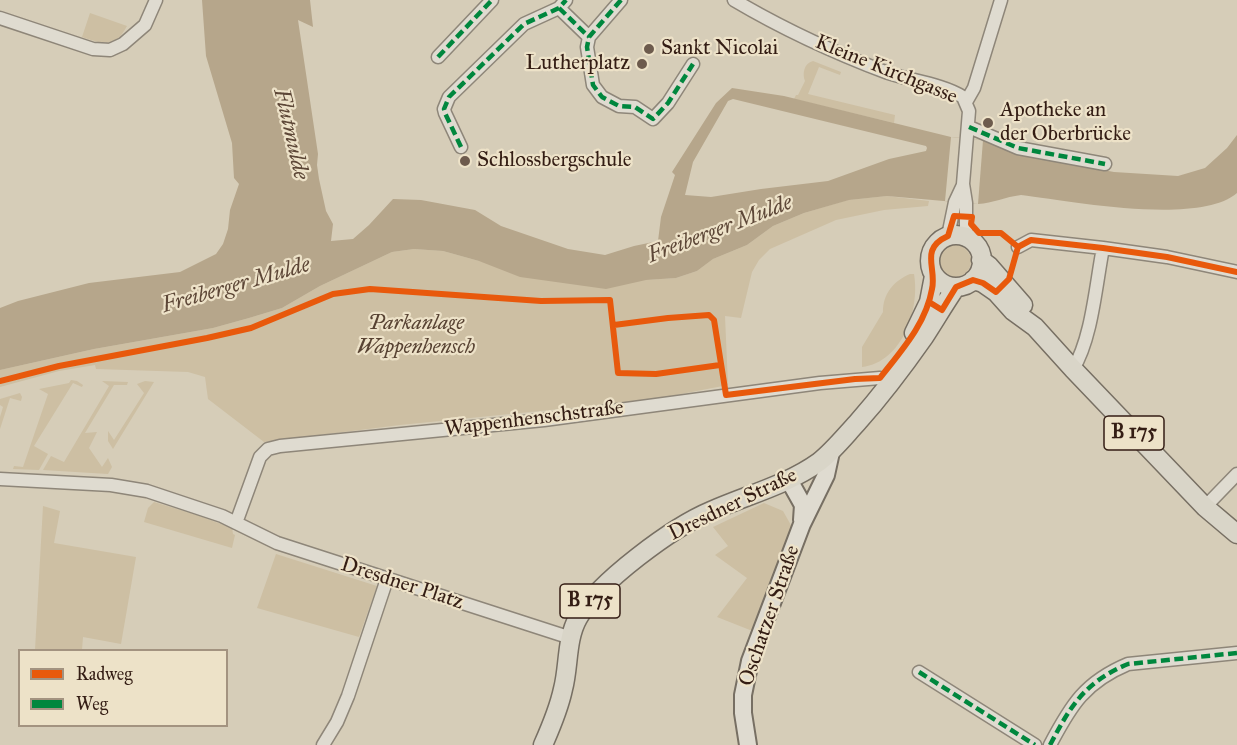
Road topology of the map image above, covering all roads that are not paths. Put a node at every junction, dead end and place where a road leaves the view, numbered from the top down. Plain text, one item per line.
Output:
1 (156, 0) edge
2 (492, 0) edge
3 (621, 0) edge
4 (734, 0) edge
5 (1001, 0) edge
6 (562, 4) edge
7 (0, 18) edge
8 (589, 37) junction
9 (438, 57) dead end
10 (693, 64) dead end
11 (966, 102) junction
12 (968, 133) junction
13 (461, 147) dead end
14 (1105, 164) dead end
15 (960, 203) junction
16 (948, 236) junction
17 (966, 238) junction
18 (1018, 247) dead end
19 (1102, 248) junction
20 (981, 260) junction
21 (1237, 272) edge
22 (934, 276) junction
23 (965, 284) junction
24 (1035, 327) junction
25 (1073, 369) junction
26 (880, 378) junction
27 (855, 425) junction
28 (831, 452) junction
29 (1237, 474) edge
30 (0, 479) edge
31 (789, 480) junction
32 (1204, 507) junction
33 (236, 523) junction
34 (802, 524) junction
35 (1237, 534) edge
36 (387, 579) junction
37 (571, 638) junction
38 (1237, 653) edge
39 (919, 672) dead end
40 (323, 745) edge
41 (543, 745) edge
42 (748, 745) edge
43 (1035, 745) edge
44 (1050, 745) edge

1 - 7 street
2 - 9 street
3 - 8 street
4 - 11 street, Kleine Kirchgasse
5 - 11 street
6 - 8 street
6 - 13 street
8 - 10 street
11 - 12 street, Kleine Kirchgasse
12 - 14 street
12 - 15 street, Kleine Kirchgasse
15 - 16 street, Kleine Kirchgasse
15 - 17 street, Kleine Kirchgasse
16 - 17 main road
16 - 22 main road
17 - 20 main road
18 - 19 street
19 - 21 street
19 - 25 street
20 - 23 main road
20 - 24 main road, B 175
22 - 23 main road
22 - 26 main road, B 175
23 - 24 main road, B 175
23 - 27 main road, B 175
24 - 25 main road, B 175
25 - 32 main road, B 175
26 - 27 main road, B 175
26 - 33 street, Wappenhenschstraße
27 - 28 main road, B 175
28 - 31 main road, Dresdner Straße / B 175
28 - 34 main road, Oschatzer Straße / B 175
29 - 32 street
30 - 33 street, Dresdner Platz
31 - 34 main road, Oschatzer Straße
31 - 37 main road, Dresdner Straße / B 175
32 - 35 main road, B 175
33 - 36 street, Dresdner Platz
34 - 42 main road, Oschatzer Straße
36 - 37 street, Dresdner Platz
36 - 40 street
37 - 41 main road, Dresdner Straße / B 175
38 - 44 street
39 - 43 street

